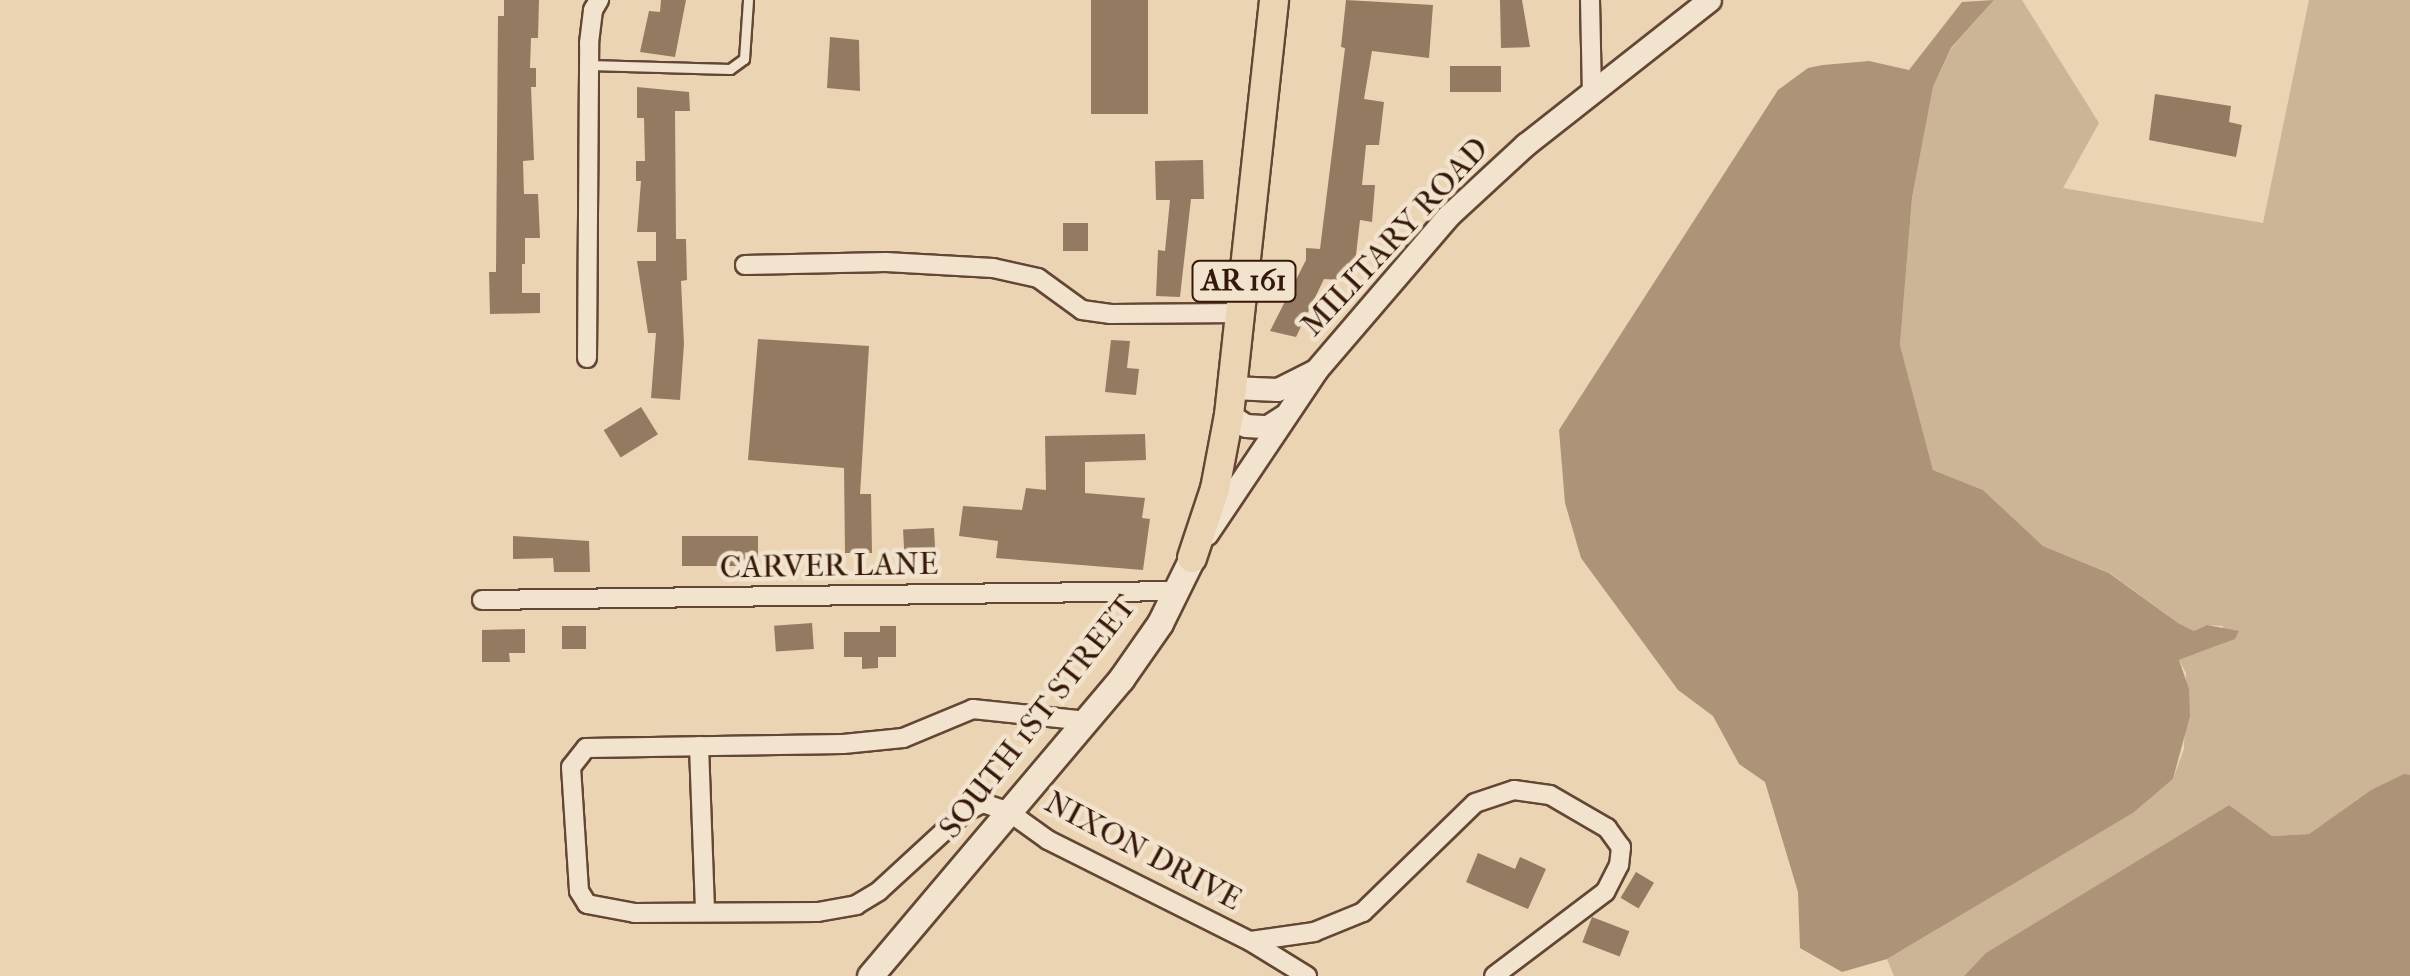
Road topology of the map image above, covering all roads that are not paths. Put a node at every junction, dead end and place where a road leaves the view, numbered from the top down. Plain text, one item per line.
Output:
1 (599, 0) edge
2 (748, 0) edge
3 (1274, 0) edge
4 (1590, 0) edge
5 (1710, 0) edge
6 (589, 65) junction
7 (1592, 92) junction
8 (745, 265) dead end
9 (1240, 314) junction
10 (588, 358) dead end
11 (1317, 370) junction
12 (1230, 402) junction
13 (1293, 406) junction
14 (1192, 558) junction
15 (1177, 591) junction
16 (482, 600) dead end
17 (1086, 721) junction
18 (699, 746) junction
19 (1009, 812) junction
20 (705, 912) junction
21 (1250, 941) junction
22 (870, 976) edge
23 (1307, 976) edge
24 (1494, 976) edge

1 - 6 street
2 - 6 lane
3 - 9 main road, SOUTH 1ST STREET / AR 161
4 - 7 street
5 - 7 street, MILITARY ROAD
6 - 10 street
7 - 11 street, MILITARY ROAD
8 - 9 street
9 - 12 main road, SOUTH 1ST STREET / AR 161
11 - 12 street, MILITARY ROAD
11 - 13 street, MILITARY ROAD
12 - 13 street
12 - 14 main road, SOUTH 1ST STREET / AR 161
13 - 14 street, MILITARY ROAD
14 - 15 main road, SOUTH 1ST STREET / AR 161
15 - 16 street, CARVER LANE
15 - 17 main road, SOUTH 1ST STREET / AR 161
17 - 18 street
17 - 19 main road, SOUTH 1ST STREET / AR 161
18 - 20 street
18 - 20 street
19 - 20 street
19 - 21 street, NIXON DRIVE
19 - 22 main road, SOUTH 1ST STREET / AR 161
21 - 23 street, NIXON DRIVE
21 - 24 street, NIXON DRIVE

